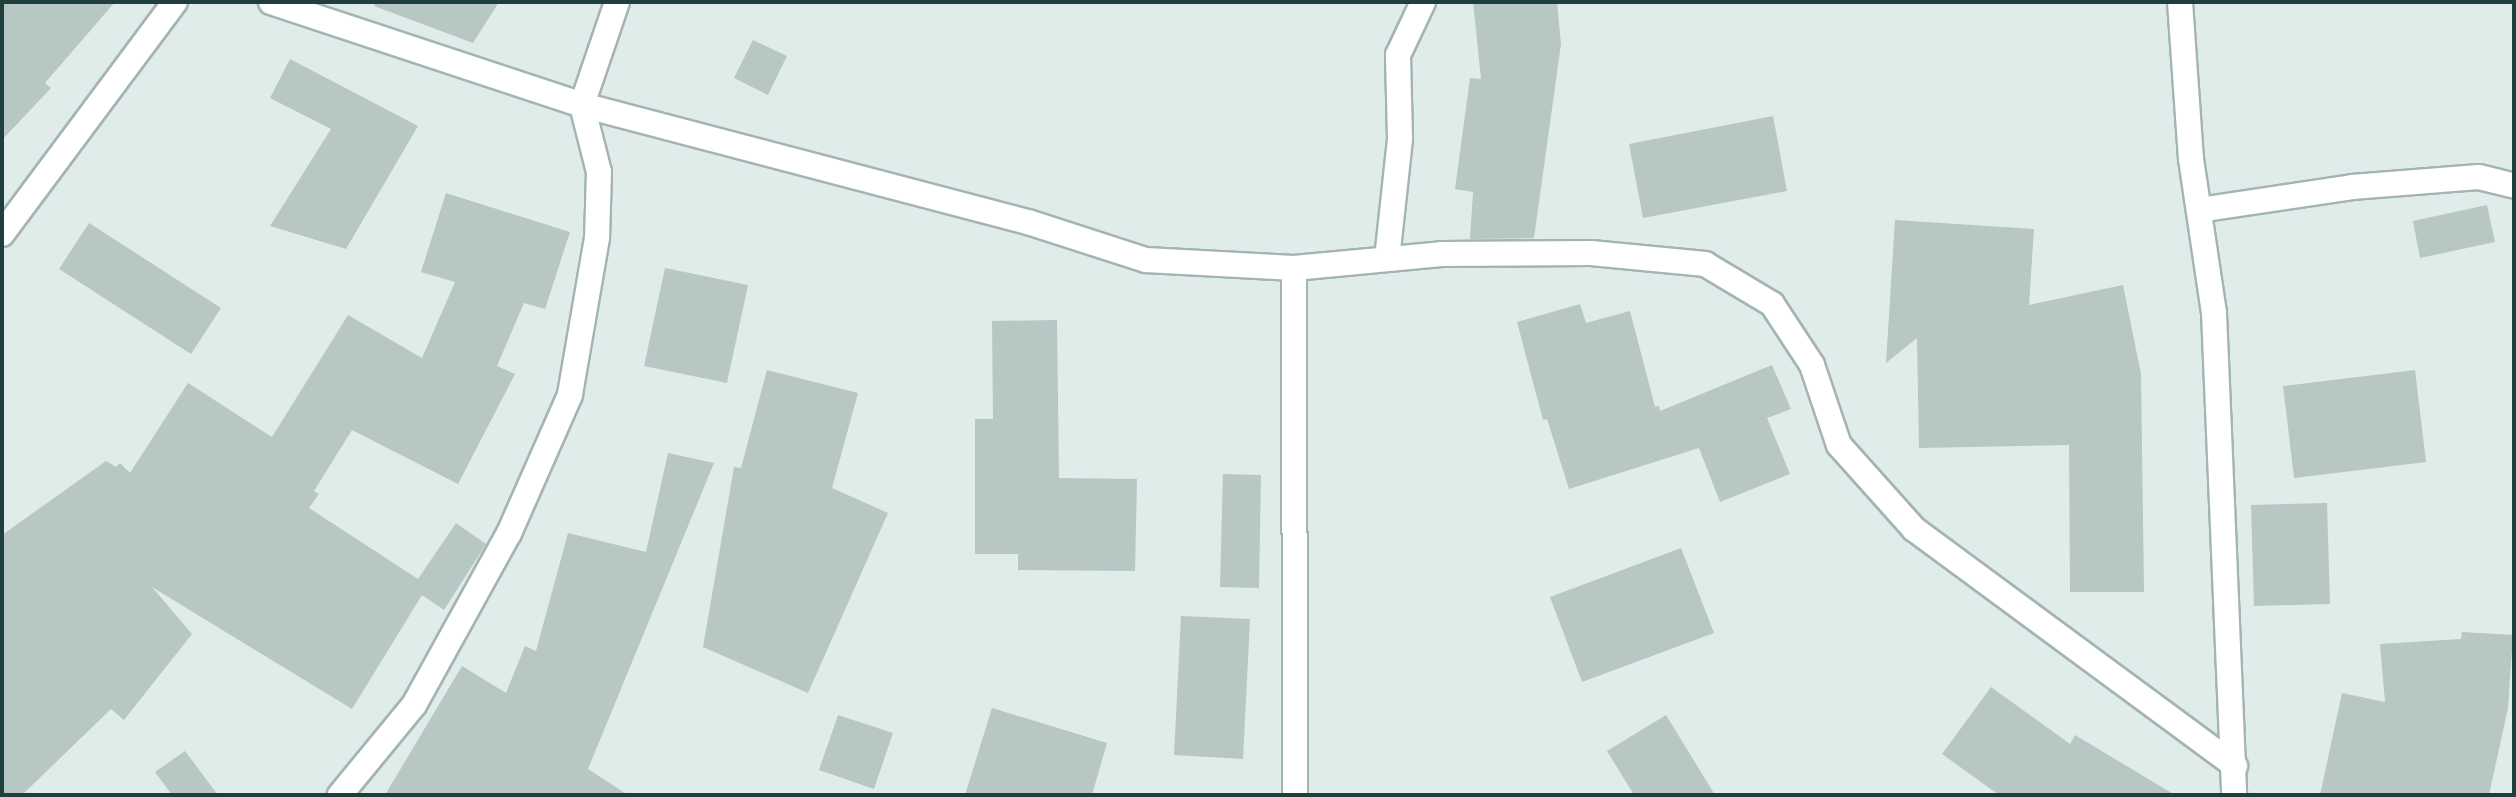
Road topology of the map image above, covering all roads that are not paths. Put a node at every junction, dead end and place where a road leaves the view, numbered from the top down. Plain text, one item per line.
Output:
1 (175, 2) edge
2 (271, 2) edge
3 (617, 2) edge
4 (1423, 2) edge
5 (2180, 2) edge
6 (582, 105) junction
7 (2514, 186) edge
8 (2199, 210) junction
9 (2, 234) edge
10 (1387, 259) junction
11 (1294, 268) junction
12 (2235, 766) junction
13 (340, 795) edge
14 (1295, 795) edge
15 (2234, 795) edge

1 - 9 street
2 - 6 street
3 - 6 street
4 - 10 street
5 - 8 street
6 - 11 street
6 - 13 street
7 - 8 street
8 - 12 street
10 - 11 street
10 - 12 street
11 - 14 street
12 - 15 street

